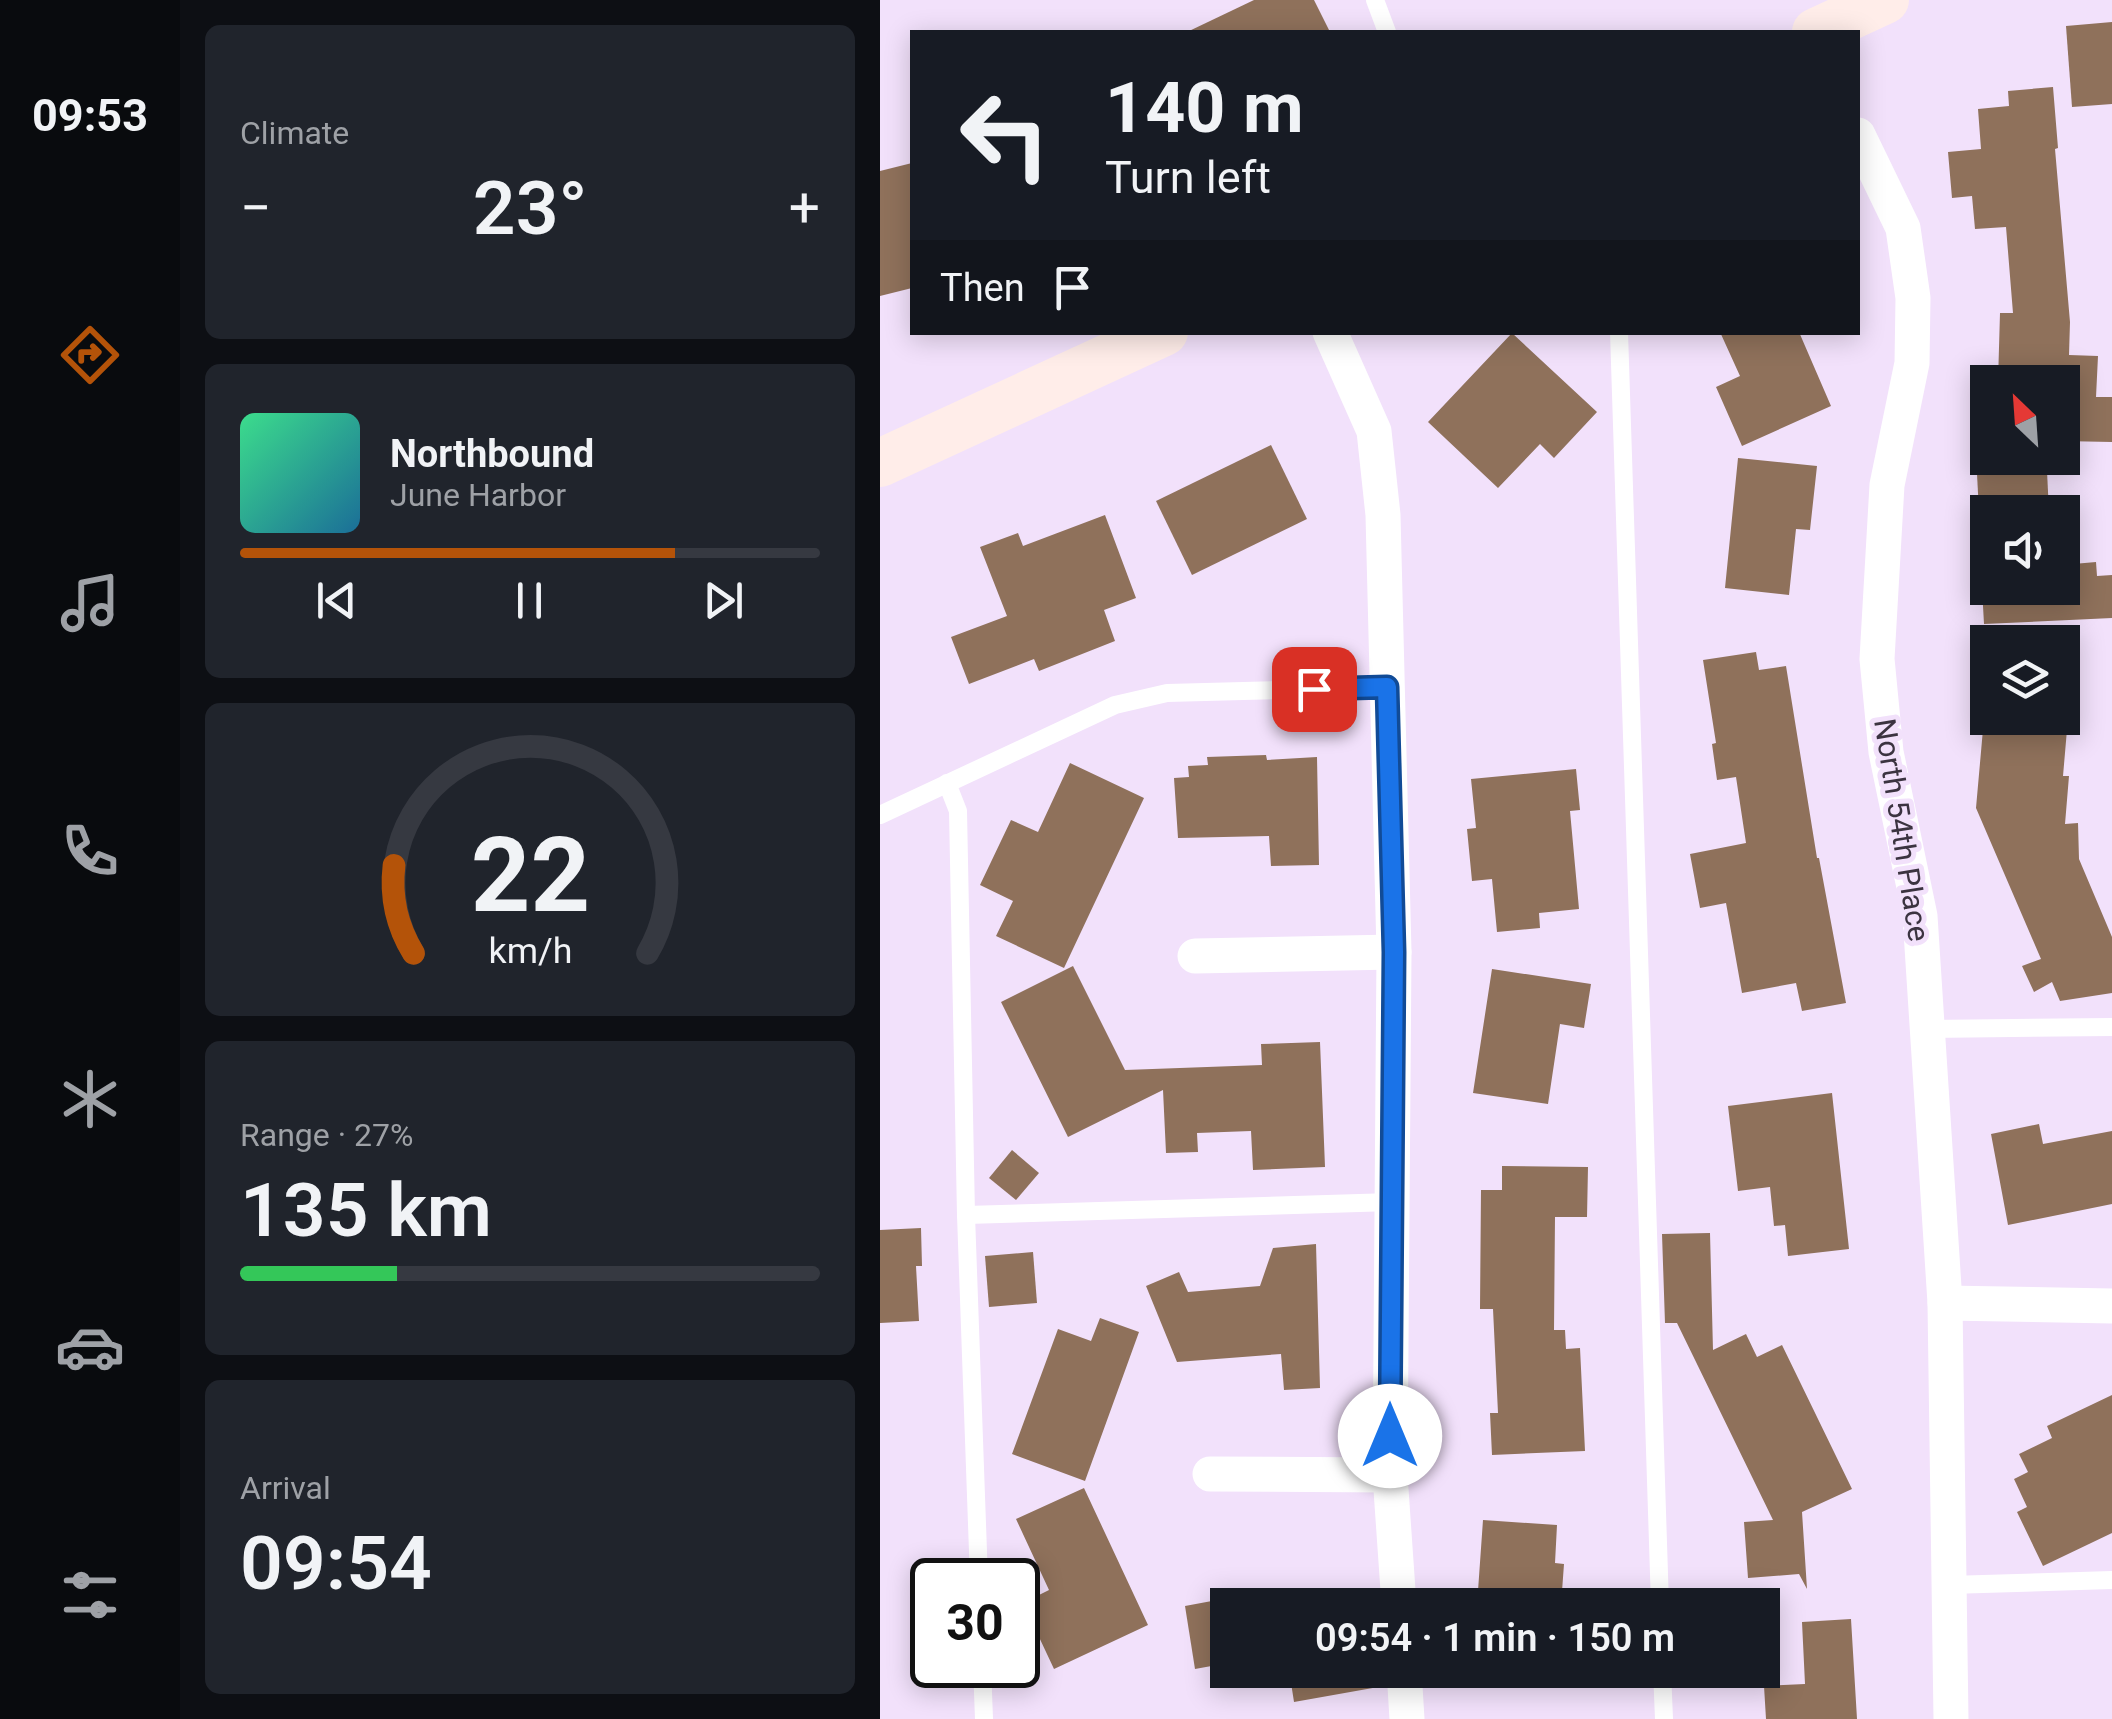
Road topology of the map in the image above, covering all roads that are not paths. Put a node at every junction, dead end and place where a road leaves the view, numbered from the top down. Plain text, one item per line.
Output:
1 (1376, 0) edge
2 (1886, 0) edge
3 (1387, 30) edge
4 (1820, 30) edge
5 (1860, 139) edge
6 (1157, 335) edge
7 (1331, 335) edge
8 (1619, 335) edge
9 (880, 463) edge
10 (1387, 687) junction
11 (946, 783) junction
12 (880, 815) edge
13 (1394, 952) junction
14 (1195, 956) dead end
15 (2112, 1027) edge
16 (1927, 1029) junction
17 (1392, 1202) junction
18 (966, 1215) junction
19 (1945, 1304) junction
20 (2112, 1306) edge
21 (1210, 1474) dead end
22 (1390, 1474) junction
23 (979, 1558) edge
24 (2112, 1580) edge
25 (1949, 1585) junction
26 (1398, 1588) edge
27 (1659, 1588) edge
28 (983, 1688) edge
29 (1405, 1688) edge
30 (1663, 1688) edge
31 (984, 1719) edge
32 (1407, 1719) edge
33 (1664, 1719) edge
34 (1952, 1719) edge

1 - 3 lane
2 - 4 street
5 - 16 street, North 54th Place
6 - 9 street
7 - 10 street
8 - 27 lane
10 - 11 lane
10 - 13 street
11 - 12 lane
11 - 18 lane
13 - 14 street
13 - 17 street
15 - 16 lane
16 - 19 street, North 54th Place
17 - 18 lane
17 - 22 street
18 - 23 lane
19 - 20 street
19 - 25 street, North 54th Place
21 - 22 street
22 - 26 street
24 - 25 lane
25 - 34 street, North 54th Place
28 - 31 lane
29 - 32 street
30 - 33 lane

